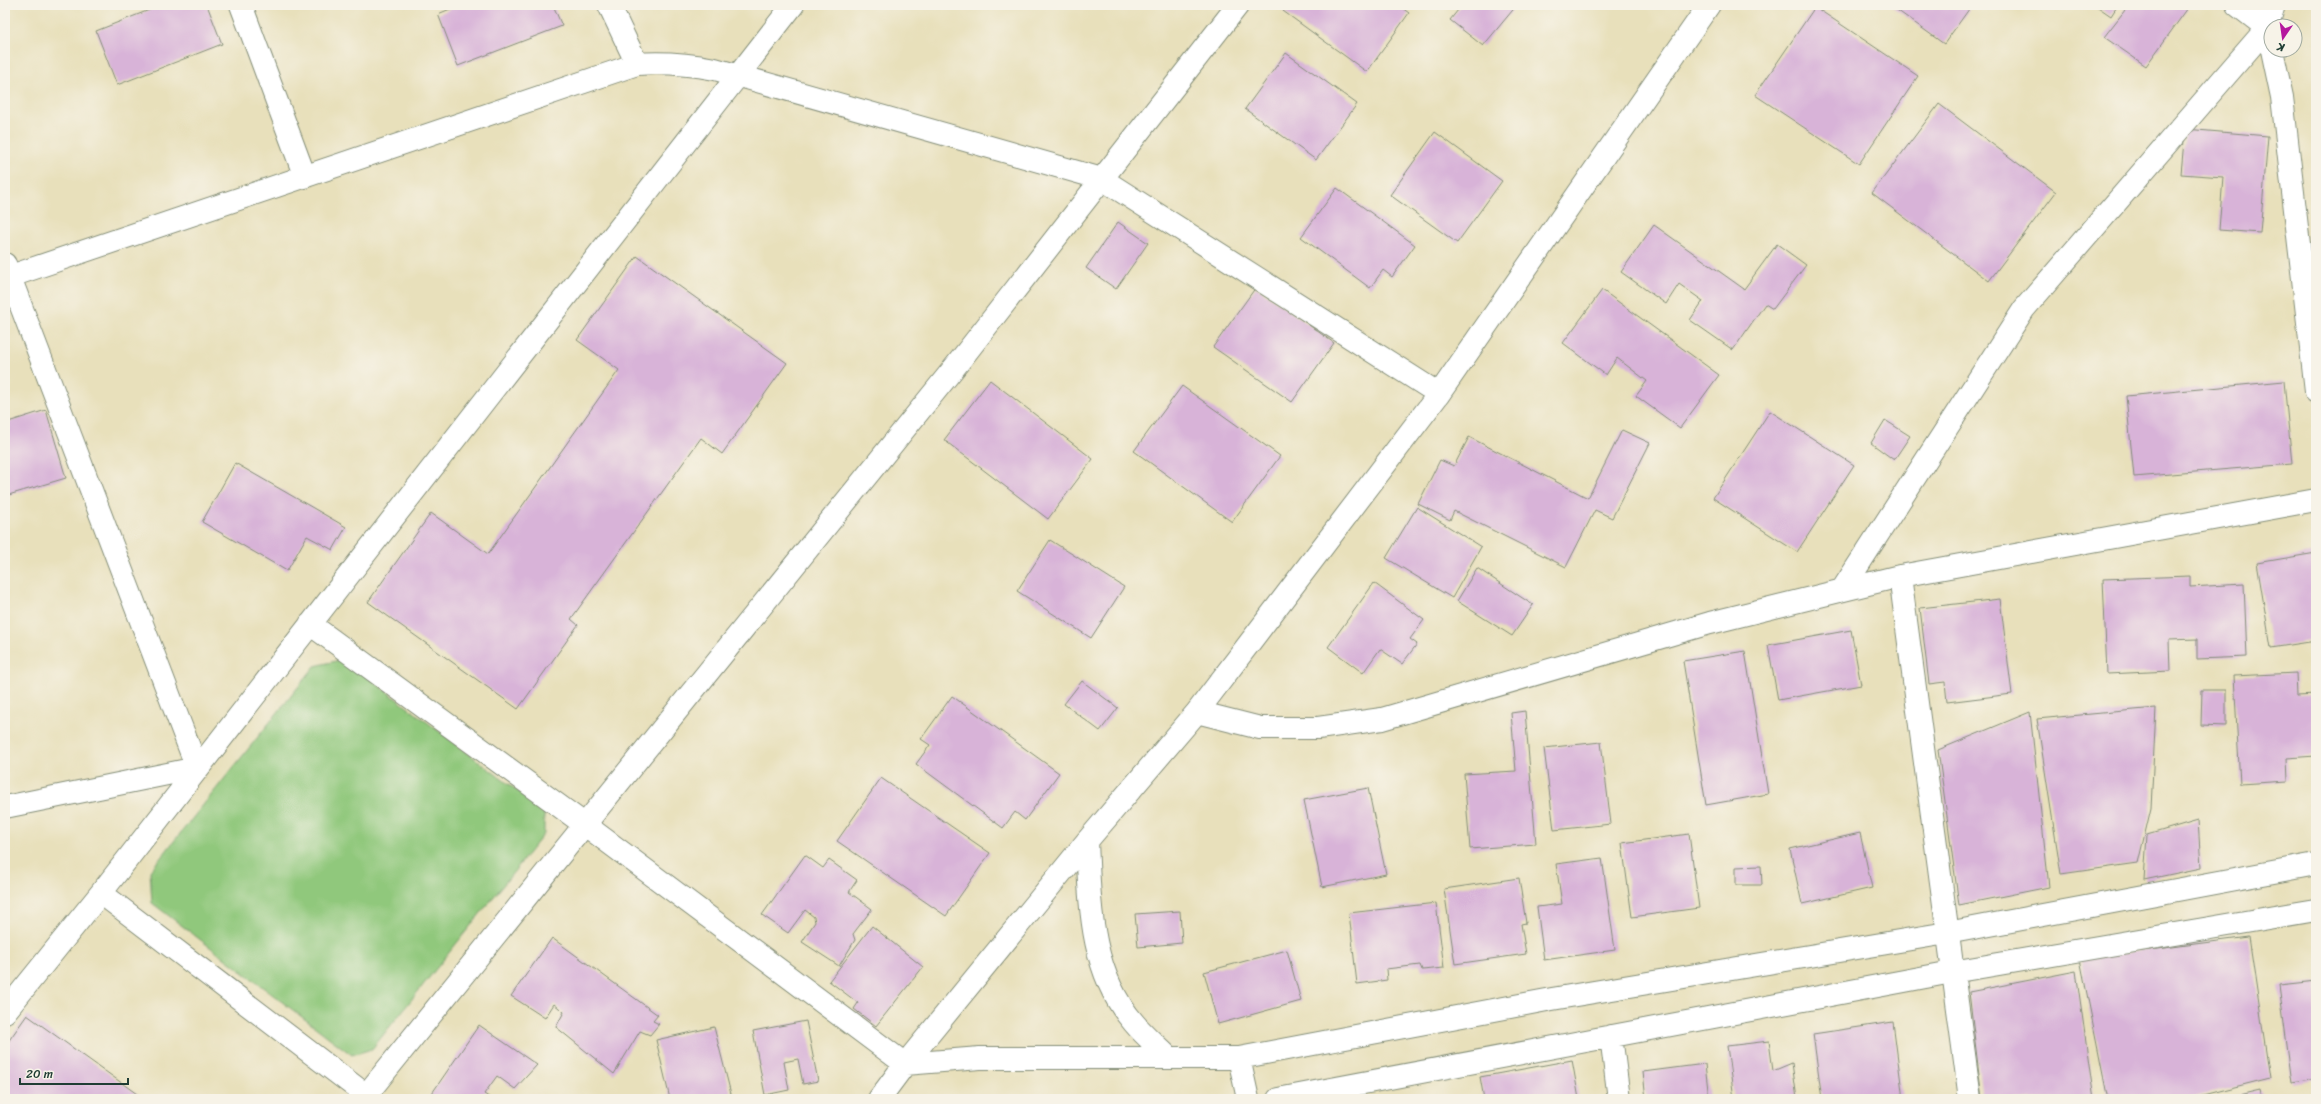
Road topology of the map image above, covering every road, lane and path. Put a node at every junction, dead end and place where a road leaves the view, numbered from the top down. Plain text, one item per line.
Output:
1 (241, 5) edge
2 (610, 5) edge
3 (793, 5) edge
4 (1238, 5) edge
5 (1709, 5) edge
6 (2237, 5) edge
7 (2274, 5) edge
8 (2272, 18) edge
9 (2263, 31) edge
10 (2263, 44) edge
11 (2274, 58) edge
12 (637, 64) junction
13 (736, 76) junction
14 (305, 177) junction
15 (1102, 179) junction
16 (7, 273) edge
17 (2316, 392) edge
18 (1439, 394) junction
19 (2316, 500) edge
20 (1900, 576) junction
21 (1842, 590) junction
22 (310, 624) junction
23 (1197, 712) junction
24 (198, 768) junction
25 (5, 807) edge
26 (584, 824) junction
27 (1087, 841) junction
28 (2316, 864) edge
29 (101, 893) junction
30 (2316, 910) edge
31 (1947, 933) junction
32 (1952, 972) junction
33 (5, 1012) edge
34 (1611, 1036) junction
35 (1168, 1058) junction
36 (1239, 1058) junction
37 (905, 1064) junction
38 (364, 1097) edge
39 (879, 1099) edge
40 (1248, 1099) edge
41 (1278, 1099) edge
42 (1619, 1099) edge
43 (1970, 1099) edge

1 - 14 street
2 - 12 street
3 - 13 street
4 - 15 street
5 - 18 street
6 - 9 street
7 - 8 street
10 - 21 street
11 - 17 street
12 - 13 street
12 - 14 street
13 - 15 street
13 - 22 street
14 - 16 street
15 - 18 street
15 - 26 street
16 - 24 street
18 - 23 street
19 - 20 street
20 - 21 street
20 - 31 street
21 - 23 street
22 - 24 street
22 - 26 street
23 - 27 street
24 - 25 street
24 - 29 street
26 - 37 street
26 - 38 street
27 - 35 street
27 - 37 street
28 - 31 street
29 - 33 street
29 - 38 street
30 - 32 street
31 - 32 street
31 - 36 street
32 - 34 street
32 - 43 street
34 - 41 street
34 - 42 street
35 - 36 street
35 - 37 street
36 - 40 street
37 - 39 street

